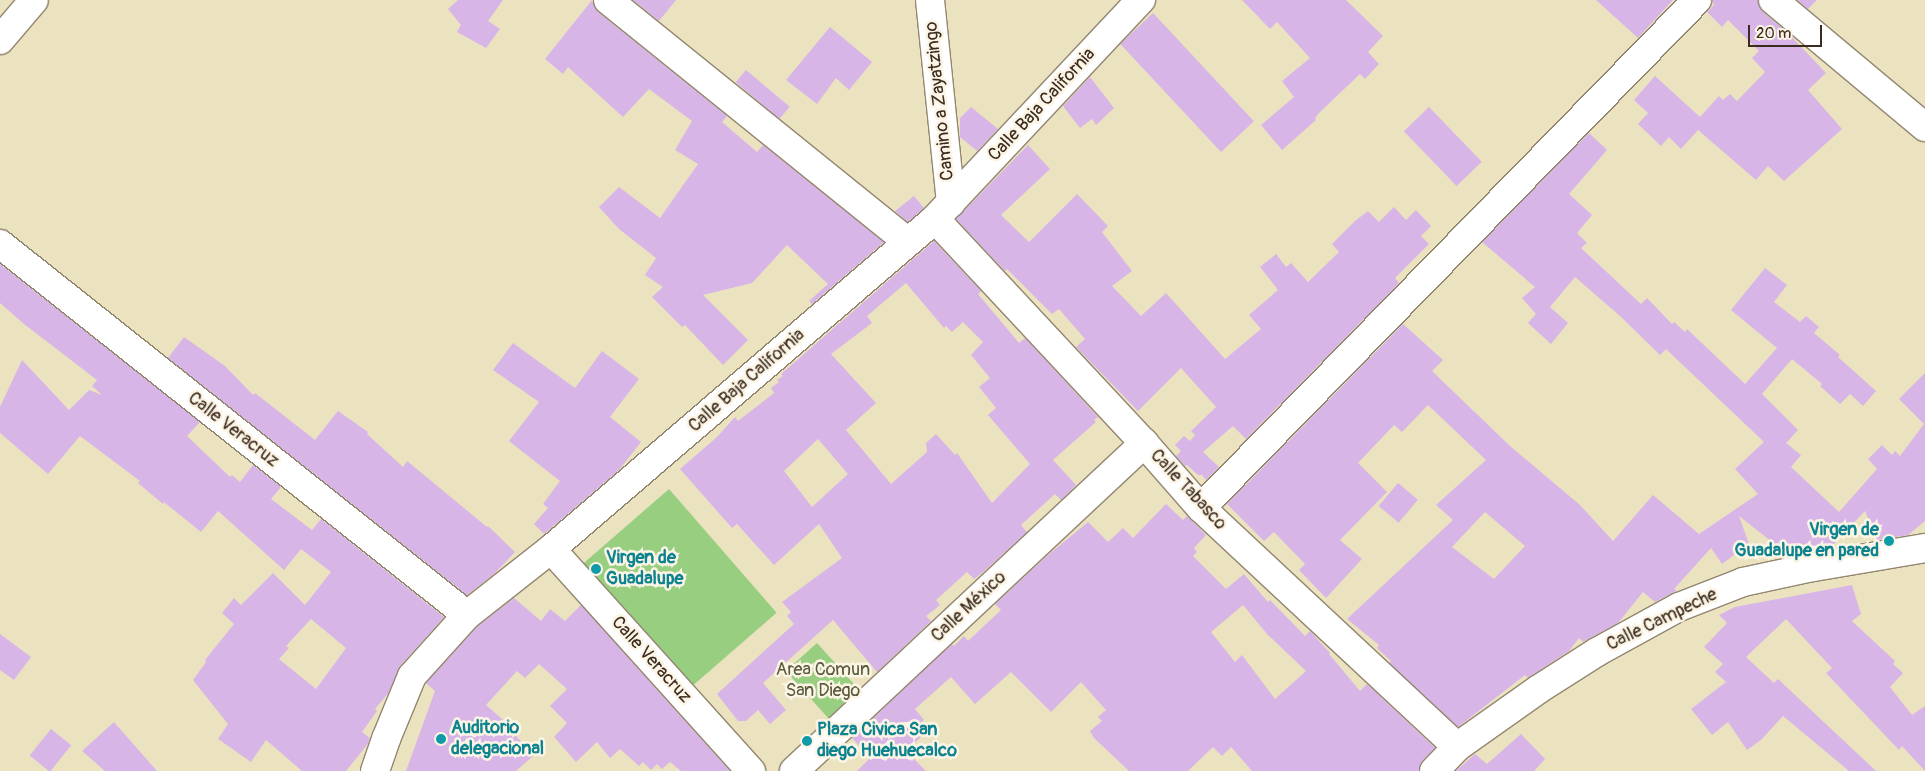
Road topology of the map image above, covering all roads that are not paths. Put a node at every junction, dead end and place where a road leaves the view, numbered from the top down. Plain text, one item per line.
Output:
1 (34, 0) edge
2 (608, 0) edge
3 (930, 0) edge
4 (1141, 0) edge
5 (1697, 0) edge
6 (1773, 0) edge
7 (0, 40) edge
8 (1925, 127) edge
9 (943, 211) junction
10 (908, 242) junction
11 (0, 244) edge
12 (1144, 443) junction
13 (1201, 508) junction
14 (1925, 548) edge
15 (551, 549) junction
16 (467, 615) junction
17 (1457, 747) junction
18 (375, 771) edge
19 (751, 771) edge
20 (794, 771) edge
21 (1434, 771) edge

1 - 7 street
2 - 10 street
3 - 9 street, Camino a Zayatzingo
4 - 9 street, Calle Baja California
5 - 13 street
6 - 8 street
9 - 10 street, Calle Baja California
9 - 12 street, Calle Tabasco
10 - 15 street, Calle Baja California
11 - 16 street, Calle Veracruz
12 - 13 street, Calle Tabasco
12 - 20 street, Calle México
13 - 17 street, Calle Tabasco
14 - 17 street, Calle Campeche
15 - 16 street, Calle Baja California
15 - 19 street, Calle Veracruz
16 - 18 street, Calle Baja California
17 - 21 street, Calle Campeche

